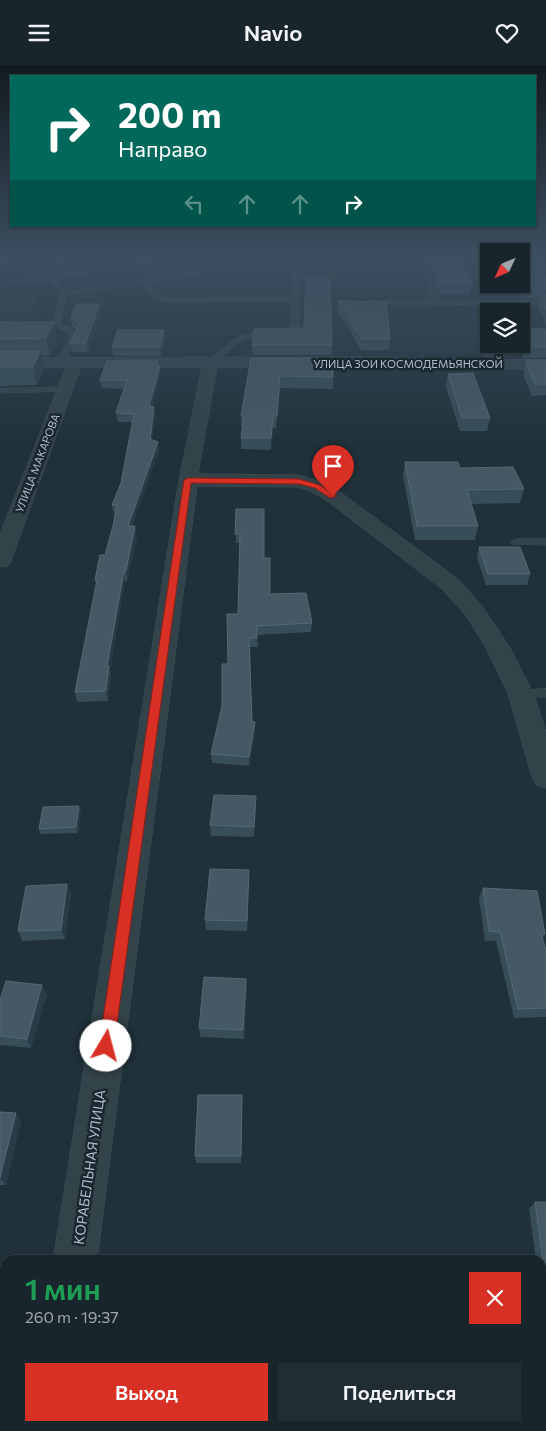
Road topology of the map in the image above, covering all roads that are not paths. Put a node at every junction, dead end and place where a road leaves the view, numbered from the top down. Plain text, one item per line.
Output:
1 (57, 320) edge
2 (295, 320) edge
3 (530, 334) edge
4 (546, 334) edge
5 (487, 353) edge
6 (0, 363) edge
7 (210, 363) junction
8 (491, 363) junction
9 (67, 364) junction
10 (546, 365) edge
11 (66, 389) junction
12 (0, 391) edge
13 (188, 480) junction
14 (546, 541) edge
15 (516, 542) dead end
16 (0, 561) edge
17 (546, 693) edge
18 (521, 694) junction
19 (546, 777) edge
20 (76, 1255) edge

1 - 9 lane
2 - 7 lane
3 - 4 lane
5 - 8 lane
6 - 9 street, УЛИЦА ЗОИ КОСМОДЕМЬЯНСКОЙ
7 - 8 street, УЛИЦА ЗОИ КОСМОДЕМЬЯНСКОЙ
7 - 9 street, УЛИЦА ЗОИ КОСМОДЕМЬЯНСКОЙ
7 - 13 street, КОРАБЕЛЬНАЯ УЛИЦА
8 - 10 street, УЛИЦА ЗОИ КОСМОДЕМЬЯНСКОЙ
9 - 11 street, УЛИЦА МАКАРОВА
11 - 12 lane
11 - 16 street, УЛИЦА МАКАРОВА
13 - 18 street
13 - 20 street, КОРАБЕЛЬНАЯ УЛИЦА
14 - 15 lane
17 - 18 lane
18 - 19 street

